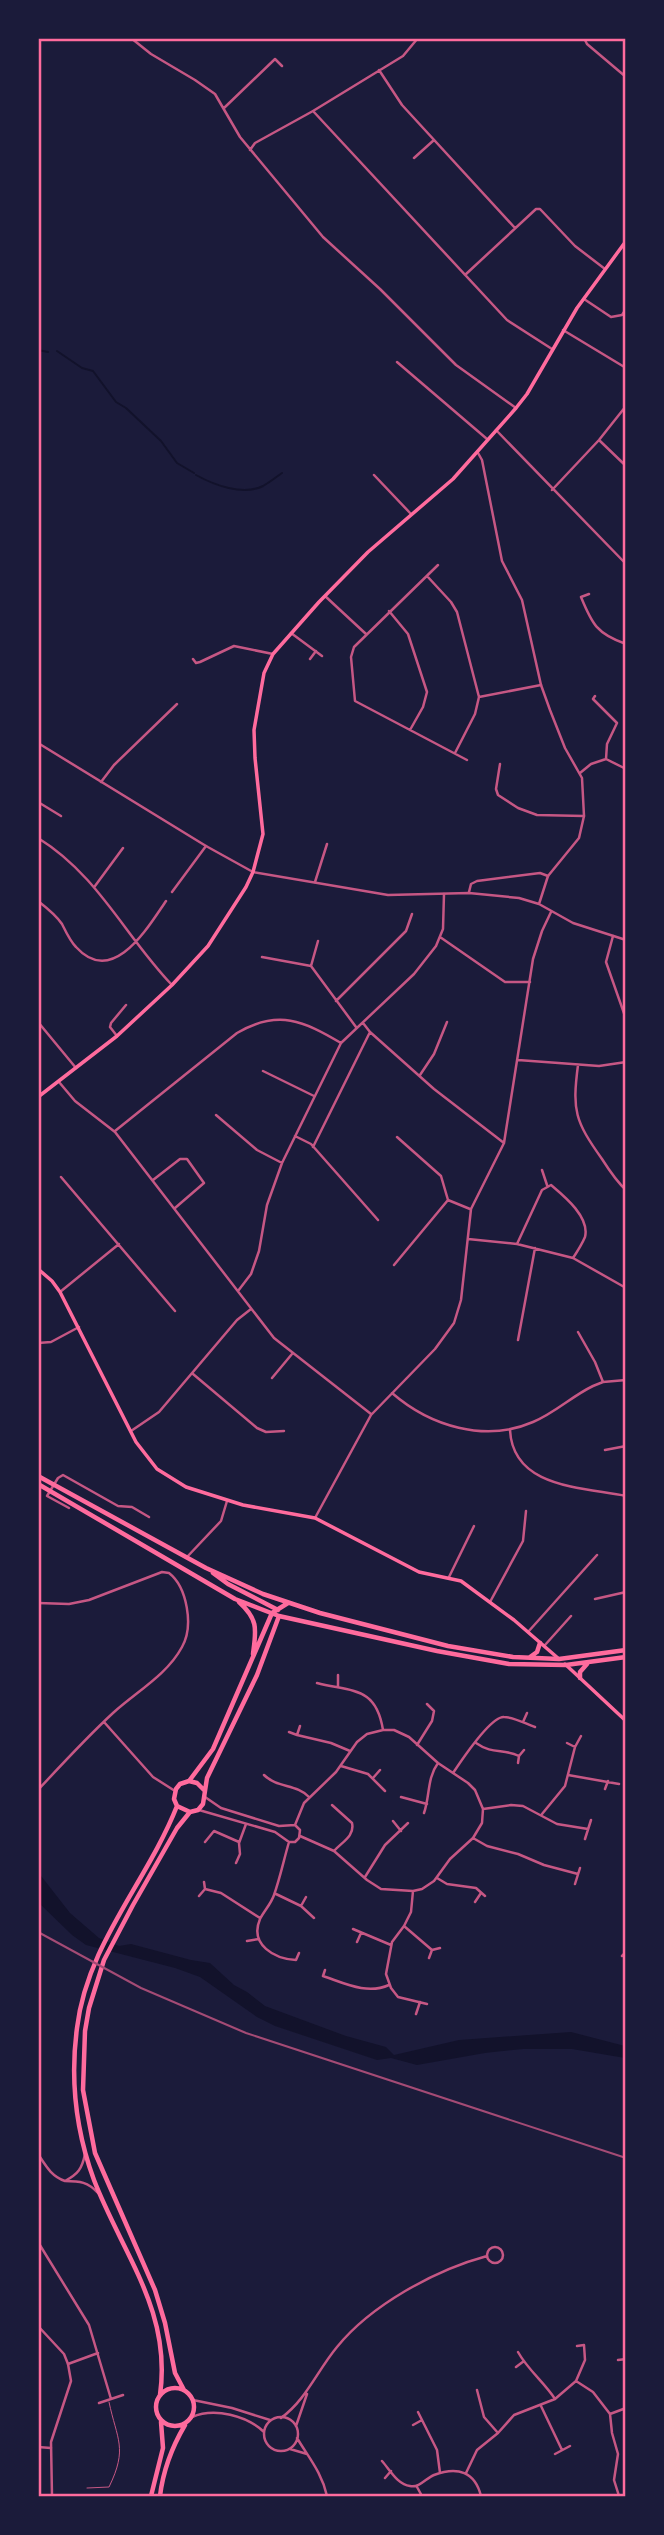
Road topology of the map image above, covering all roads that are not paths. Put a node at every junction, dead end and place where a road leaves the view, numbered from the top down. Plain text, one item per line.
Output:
1 (131, 38) edge
2 (418, 38) edge
3 (584, 38) edge
4 (282, 66) dead end
5 (379, 70) junction
6 (625, 77) edge
7 (225, 107) junction
8 (313, 111) junction
9 (434, 139) junction
10 (250, 150) junction
11 (414, 158) dead end
12 (515, 228) junction
13 (625, 241) edge
14 (605, 270) junction
15 (464, 275) junction
16 (584, 299) junction
17 (625, 309) edge
18 (563, 330) junction
19 (552, 349) junction
20 (397, 362) dead end
21 (625, 368) edge
22 (625, 406) edge
23 (516, 408) junction
24 (495, 430) junction
25 (488, 439) junction
26 (599, 440) junction
27 (477, 452) junction
28 (625, 466) edge
29 (373, 475) dead end
30 (552, 490) junction
31 (411, 514) junction
32 (625, 564) edge
33 (438, 565) dead end
34 (427, 576) junction
35 (589, 594) dead end
36 (325, 596) junction
37 (389, 611) junction
38 (290, 633) junction
39 (366, 634) junction
40 (625, 644) edge
41 (316, 651) junction
42 (273, 654) junction
43 (322, 656) dead end
44 (193, 659) dead end
45 (310, 659) dead end
46 (541, 685) junction
47 (595, 696) dead end
48 (479, 697) junction
49 (177, 704) dead end
50 (410, 730) junction
51 (38, 743) edge
52 (455, 754) junction
53 (606, 759) junction
54 (467, 760) dead end
55 (500, 764) dead end
56 (625, 769) edge
57 (580, 773) junction
58 (101, 782) junction
59 (498, 795) junction
60 (495, 800) dead end
61 (38, 802) edge
62 (61, 816) dead end
63 (584, 816) junction
64 (38, 838) edge
65 (327, 844) dead end
66 (206, 846) junction
67 (123, 848) dead end
68 (253, 872) junction
69 (548, 876) junction
70 (315, 882) junction
71 (95, 886) junction
72 (172, 892) dead end
73 (469, 893) junction
74 (444, 894) junction
75 (38, 901) edge
76 (166, 901) dead end
77 (538, 904) junction
78 (551, 912) junction
79 (412, 914) dead end
80 (612, 936) junction
81 (440, 937) junction
82 (625, 940) edge
83 (318, 941) dead end
84 (136, 942) junction
85 (262, 957) dead end
86 (311, 965) junction
87 (530, 982) junction
88 (172, 985) junction
89 (336, 1001) junction
90 (126, 1005) dead end
91 (625, 1019) edge
92 (38, 1022) edge
93 (362, 1022) junction
94 (447, 1022) dead end
95 (356, 1027) junction
96 (370, 1032) junction
97 (117, 1036) junction
98 (341, 1044) junction
99 (518, 1060) junction
100 (625, 1062) edge
101 (578, 1065) junction
102 (76, 1069) junction
103 (263, 1071) dead end
104 (419, 1076) junction
105 (59, 1082) junction
106 (314, 1096) junction
107 (38, 1097) edge
108 (216, 1115) dead end
109 (115, 1132) junction
110 (295, 1136) junction
111 (397, 1137) dead end
112 (504, 1143) junction
113 (313, 1146) junction
114 (282, 1163) junction
115 (542, 1170) dead end
116 (61, 1177) dead end
117 (153, 1180) junction
118 (547, 1185) junction
119 (625, 1190) edge
120 (448, 1200) junction
121 (175, 1208) junction
122 (471, 1209) junction
123 (378, 1220) dead end
124 (466, 1238) junction
125 (119, 1244) junction
126 (517, 1244) junction
127 (536, 1248) junction
128 (573, 1258) junction
129 (394, 1265) dead end
130 (41, 1270) edge
131 (38, 1276) edge
132 (625, 1288) edge
133 (238, 1291) junction
134 (60, 1292) junction
135 (251, 1310) junction
136 (175, 1311) dead end
137 (79, 1327) junction
138 (578, 1332) dead end
139 (519, 1340) dead end
140 (38, 1343) edge
141 (292, 1354) junction
142 (192, 1373) junction
143 (272, 1378) dead end
144 (625, 1380) edge
145 (603, 1382) junction
146 (391, 1392) junction
147 (371, 1415) junction
148 (510, 1429) junction
149 (131, 1431) junction
150 (284, 1432) dead end
151 (625, 1446) edge
152 (604, 1450) dead end
153 (38, 1476) edge
154 (38, 1484) edge
155 (54, 1485) junction
156 (50, 1490) junction
157 (625, 1496) edge
158 (226, 1501) junction
159 (69, 1508) dead end
160 (526, 1511) dead end
161 (149, 1517) dead end
162 (315, 1518) junction
163 (474, 1526) dead end
164 (597, 1555) dead end
165 (187, 1557) junction
166 (206, 1568) junction
167 (449, 1577) junction
168 (625, 1592) edge
169 (235, 1599) junction
170 (595, 1599) dead end
171 (288, 1602) junction
172 (490, 1602) junction
173 (38, 1603) edge
174 (277, 1609) junction
175 (272, 1613) junction
176 (279, 1616) junction
177 (570, 1616) dead end
178 (528, 1632) junction
179 (542, 1645) junction
180 (625, 1650) edge
181 (625, 1657) edge
182 (252, 1658) junction
183 (529, 1658) junction
184 (558, 1659) junction
185 (588, 1663) junction
186 (566, 1665) junction
187 (338, 1675) dead end
188 (580, 1678) junction
189 (317, 1683) dead end
190 (338, 1686) junction
191 (427, 1704) dead end
192 (442, 1708) dead end
193 (434, 1711) junction
194 (527, 1713) dead end
195 (625, 1721) edge
196 (103, 1722) junction
197 (523, 1722) junction
198 (300, 1726) dead end
199 (535, 1727) dead end
200 (383, 1730) junction
201 (289, 1732) dead end
202 (297, 1735) junction
203 (581, 1736) dead end
204 (476, 1743) junction
205 (567, 1743) dead end
206 (417, 1745) junction
207 (576, 1747) junction
208 (524, 1750) dead end
209 (350, 1751) junction
210 (519, 1756) junction
211 (438, 1763) junction
212 (518, 1763) dead end
213 (341, 1766) junction
214 (380, 1770) dead end
215 (453, 1773) junction
216 (264, 1775) dead end
217 (568, 1775) junction
218 (373, 1778) junction
219 (269, 1779) junction
220 (189, 1781) junction
221 (608, 1781) junction
222 (619, 1784) dead end
223 (263, 1786) dead end
224 (605, 1789) dead end
225 (38, 1790) edge
226 (175, 1791) junction
227 (385, 1791) dead end
228 (205, 1794) junction
229 (309, 1797) junction
230 (401, 1797) dead end
231 (427, 1804) junction
232 (332, 1805) dead end
233 (177, 1806) junction
234 (483, 1809) junction
235 (198, 1810) junction
236 (190, 1812) junction
237 (339, 1812) junction
238 (424, 1813) dead end
239 (542, 1814) junction
240 (333, 1818) dead end
241 (591, 1820) dead end
242 (393, 1821) dead end
243 (408, 1823) dead end
244 (246, 1824) junction
245 (295, 1825) junction
246 (285, 1827) junction
247 (588, 1829) junction
248 (401, 1830) junction
249 (283, 1836) junction
250 (300, 1836) junction
251 (472, 1838) junction
252 (585, 1839) dead end
253 (205, 1842) dead end
254 (239, 1842) junction
255 (289, 1842) junction
256 (334, 1851) junction
257 (236, 1863) dead end
258 (580, 1868) dead end
259 (578, 1874) junction
260 (437, 1877) junction
261 (364, 1878) junction
262 (204, 1881) dead end
263 (575, 1884) dead end
264 (205, 1889) junction
265 (413, 1891) junction
266 (275, 1894) junction
267 (199, 1896) dead end
268 (306, 1897) dead end
269 (475, 1902) dead end
270 (301, 1906) junction
271 (261, 1918) junction
272 (314, 1918) dead end
273 (404, 1926) junction
274 (353, 1929) dead end
275 (361, 1933) junction
276 (259, 1939) junction
277 (247, 1941) dead end
278 (357, 1942) dead end
279 (391, 1945) junction
280 (440, 1948) dead end
281 (432, 1950) junction
282 (299, 1953) dead end
283 (429, 1958) dead end
284 (296, 1960) junction
285 (300, 1966) dead end
286 (325, 1970) dead end
287 (389, 1985) junction
288 (420, 2002) junction
289 (427, 2004) dead end
290 (416, 2014) dead end
291 (85, 2152) junction
292 (38, 2154) edge
293 (65, 2181) junction
294 (101, 2195) junction
295 (38, 2242) edge
296 (486, 2256) junction
297 (38, 2326) edge
298 (577, 2346) dead end
299 (98, 2353) junction
300 (518, 2353) dead end
301 (625, 2359) edge
302 (618, 2360) dead end
303 (524, 2361) junction
304 (68, 2364) junction
305 (516, 2367) dead end
306 (576, 2381) junction
307 (309, 2388) junction
308 (184, 2390) junction
309 (477, 2390) dead end
310 (124, 2395) dead end
311 (160, 2395) junction
312 (555, 2399) junction
313 (110, 2400) junction
314 (193, 2400) junction
315 (99, 2403) dead end
316 (541, 2405) junction
317 (625, 2408) edge
318 (418, 2412) dead end
319 (610, 2414) junction
320 (192, 2417) junction
321 (281, 2418) junction
322 (272, 2420) junction
323 (422, 2420) junction
324 (161, 2421) junction
325 (185, 2424) junction
326 (414, 2425) dead end
327 (296, 2426) junction
328 (264, 2432) junction
329 (498, 2433) junction
330 (297, 2438) junction
331 (570, 2446) dead end
332 (38, 2447) edge
333 (51, 2448) junction
334 (289, 2449) junction
335 (562, 2450) junction
336 (307, 2454) junction
337 (555, 2454) dead end
338 (382, 2461) dead end
339 (625, 2463) edge
340 (618, 2465) junction
341 (391, 2472) junction
342 (440, 2473) junction
343 (466, 2473) junction
344 (385, 2478) dead end
345 (417, 2486) junction
346 (87, 2488) dead end
347 (52, 2494) edge
348 (151, 2497) edge
349 (160, 2497) edge
350 (327, 2497) edge
351 (422, 2497) edge
352 (481, 2497) edge
353 (619, 2497) edge

1 - 7 street
2 - 5 street
3 - 6 street
4 - 7 street
5 - 8 street
5 - 9 street
7 - 10 street
8 - 10 street
8 - 15 street
9 - 11 street
9 - 12 street
10 - 23 street
12 - 14 street
12 - 15 street
13 - 14 main road
14 - 16 main road
15 - 19 street
16 - 17 street
16 - 18 main road
18 - 19 main road
18 - 21 street
19 - 23 main road
20 - 25 street
22 - 26 street
23 - 24 main road
24 - 25 main road
24 - 30 street
25 - 27 main road
26 - 28 street
26 - 30 street
27 - 31 main road
27 - 46 street
29 - 31 street
30 - 32 street
31 - 36 main road
33 - 34 street
34 - 37 street
34 - 48 street
35 - 40 street
36 - 38 main road
36 - 39 street
37 - 39 street
37 - 50 street
38 - 41 street
38 - 42 main road
39 - 50 street
41 - 43 street
41 - 45 street
42 - 44 street
42 - 68 main road
46 - 48 street
46 - 57 street
47 - 53 street
48 - 52 street
49 - 58 street
50 - 52 street
51 - 58 street
52 - 54 street
53 - 56 street
53 - 57 street
55 - 59 street
57 - 63 street
58 - 66 street
59 - 60 street
59 - 63 street
61 - 62 street
63 - 69 street
64 - 71 street
65 - 70 street
66 - 68 street
66 - 72 street
67 - 71 street
68 - 70 street
68 - 88 main road
69 - 73 street
69 - 77 street
70 - 74 street
71 - 84 street
73 - 74 street
73 - 77 street
74 - 81 street
75 - 84 street
76 - 84 street
77 - 78 street
78 - 80 street
78 - 87 street
79 - 89 street
80 - 82 street
80 - 91 street
81 - 87 street
81 - 93 street
83 - 86 street
84 - 88 street
85 - 86 street
86 - 89 street
87 - 99 street
88 - 97 main road
89 - 95 street
90 - 97 street
92 - 102 street
93 - 95 street
93 - 96 street
94 - 104 street
95 - 98 street
96 - 104 street
96 - 113 street
97 - 102 main road
98 - 106 street
98 - 109 street
99 - 101 street
99 - 112 street
100 - 101 street
101 - 119 street
102 - 105 main road
103 - 106 street
104 - 112 street
105 - 107 main road
105 - 109 street
106 - 110 street
108 - 114 street
109 - 117 street
110 - 113 street
110 - 114 street
111 - 120 street
112 - 122 street
113 - 123 street
114 - 133 street
115 - 118 street
116 - 125 street
117 - 121 street
117 - 121 street
118 - 126 street
118 - 128 street
120 - 122 street
120 - 129 street
121 - 133 street
122 - 124 street
124 - 126 street
124 - 146 street
125 - 134 street
125 - 136 street
126 - 127 street
127 - 128 street
127 - 139 street
128 - 132 street
130 - 131 street
130 - 134 main road
133 - 135 street
134 - 137 main road
135 - 141 street
135 - 142 street
137 - 140 street
137 - 149 main road
138 - 145 street
141 - 143 street
141 - 147 street
142 - 149 street
142 - 150 street
144 - 145 street
145 - 148 street
146 - 147 street
146 - 148 street
147 - 162 street
148 - 157 street
149 - 158 main road
151 - 152 street
153 - 155 highway
154 - 156 highway
155 - 156 street
155 - 161 street
155 - 165 highway
156 - 159 street
156 - 169 highway
158 - 162 main road
158 - 165 street
160 - 172 street
162 - 167 main road
163 - 167 street
164 - 178 street
165 - 166 highway
166 - 171 highway
166 - 174 highway
167 - 172 main road
168 - 170 street
169 - 175 highway
169 - 182 highway
171 - 174 highway
171 - 183 highway
172 - 178 main road
173 - 196 street
174 - 175 highway
174 - 176 highway
175 - 176 highway
175 - 182 highway
176 - 186 highway
176 - 228 highway
177 - 179 street
178 - 179 main road
179 - 183 highway
179 - 184 main road
180 - 184 highway
181 - 185 highway
182 - 220 highway
183 - 184 highway
184 - 186 main road
185 - 186 highway
185 - 188 highway
186 - 188 main road
187 - 190 street
188 - 195 main road
189 - 190 street
190 - 200 street
191 - 193 street
192 - 193 street
193 - 206 street
194 - 197 street
196 - 225 street
196 - 226 street
197 - 199 street
197 - 204 street
198 - 202 street
200 - 206 street
200 - 209 street
201 - 202 street
202 - 209 street
203 - 207 street
204 - 210 street
204 - 215 street
205 - 207 street
206 - 211 street
207 - 217 street
208 - 210 street
209 - 213 street
210 - 212 street
211 - 215 street
211 - 231 street
213 - 218 street
213 - 229 street
214 - 218 street
215 - 234 street
216 - 219 street
217 - 221 street
217 - 239 street
218 - 227 street
219 - 223 street
219 - 229 street
220 - 226 highway
220 - 228 highway
221 - 222 street
221 - 224 street
226 - 233 highway
228 - 235 highway
228 - 246 street
229 - 245 street
230 - 231 street
231 - 238 street
232 - 237 street
233 - 236 highway
233 - 291 highway
234 - 239 street
234 - 251 street
235 - 236 highway
235 - 244 street
236 - 308 highway
237 - 240 street
237 - 256 street
239 - 247 street
241 - 247 street
242 - 248 street
243 - 248 street
244 - 249 street
244 - 254 street
245 - 246 street
245 - 250 street
246 - 249 street
247 - 252 street
248 - 261 street
249 - 255 street
250 - 255 street
250 - 256 street
251 - 259 street
251 - 260 street
253 - 254 street
254 - 257 street
255 - 266 street
256 - 261 street
258 - 259 street
259 - 263 street
260 - 265 street
260 - 269 street
261 - 265 street
262 - 264 street
264 - 267 street
264 - 271 street
265 - 273 street
266 - 270 street
266 - 271 street
268 - 270 street
270 - 272 street
271 - 276 street
273 - 279 street
273 - 281 street
274 - 275 street
275 - 278 street
275 - 279 street
276 - 277 street
276 - 284 street
279 - 287 street
280 - 281 street
281 - 283 street
282 - 284 street
284 - 285 street
286 - 287 street
287 - 288 street
288 - 289 street
288 - 290 street
291 - 293 street
291 - 294 highway
292 - 293 street
293 - 294 street
294 - 311 highway
295 - 299 street
296 - 296 street
296 - 307 street
297 - 304 street
298 - 306 street
299 - 304 street
299 - 313 street
300 - 303 street
301 - 302 street
303 - 305 street
303 - 312 street
304 - 333 street
306 - 312 street
306 - 319 street
307 - 321 street
307 - 327 street
308 - 311 highway
308 - 314 highway
309 - 329 street
310 - 313 street
311 - 324 highway
312 - 316 street
313 - 315 street
313 - 346 lane
314 - 320 highway
314 - 322 street
316 - 329 street
316 - 335 street
317 - 319 street
318 - 323 street
319 - 340 street
320 - 325 highway
320 - 328 street
321 - 322 street
321 - 327 street
322 - 328 street
323 - 326 street
323 - 342 street
324 - 325 highway
324 - 348 highway
325 - 349 highway
327 - 330 street
328 - 334 street
329 - 343 street
330 - 334 street
330 - 336 street
331 - 335 street
332 - 333 street
333 - 347 street
334 - 336 street
335 - 337 street
336 - 350 street
338 - 341 street
339 - 340 street
340 - 353 street
341 - 344 street
341 - 345 street
342 - 343 street
342 - 345 street
343 - 352 street
345 - 351 street

